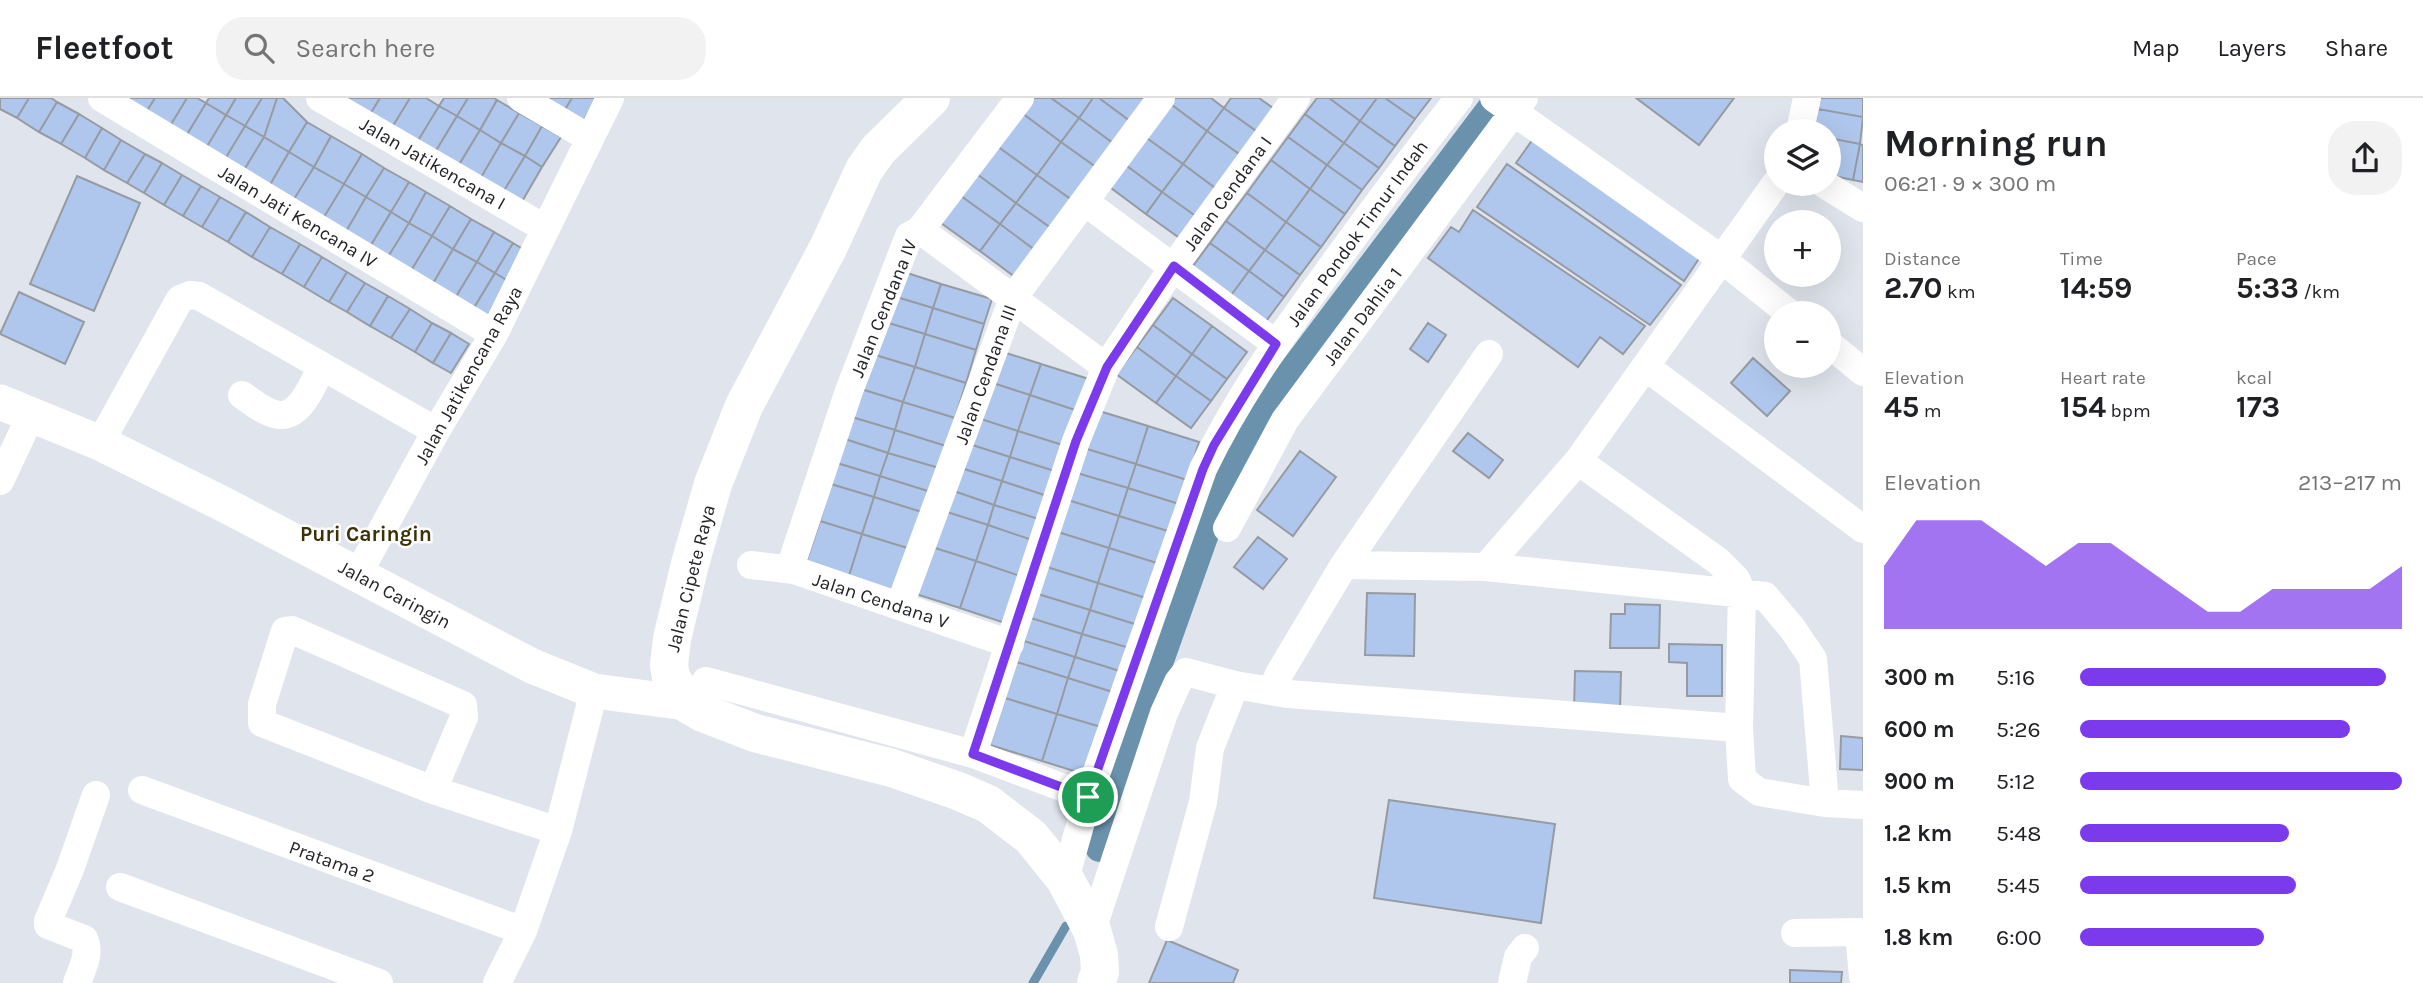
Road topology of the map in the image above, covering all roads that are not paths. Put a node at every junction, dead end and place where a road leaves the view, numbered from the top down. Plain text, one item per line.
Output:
1 (102, 98) edge
2 (320, 98) edge
3 (521, 98) edge
4 (610, 98) edge
5 (931, 98) edge
6 (1020, 98) edge
7 (1161, 98) edge
8 (1296, 98) edge
9 (1459, 98) edge
10 (1807, 98) edge
11 (1508, 103) edge
12 (1803, 119) edge
13 (589, 138) junction
14 (1841, 194) edge
15 (1767, 196) edge
16 (1084, 202) junction
17 (1863, 208) edge
18 (546, 229) junction
19 (920, 230) junction
20 (1723, 260) junction
21 (1174, 266) junction
22 (1013, 298) junction
23 (1774, 301) edge
24 (494, 334) junction
25 (1276, 344) junction
26 (1489, 354) dead end
27 (1841, 354) edge
28 (322, 366) junction
29 (1107, 367) junction
30 (1646, 367) junction
31 (1863, 372) edge
32 (242, 395) dead end
33 (15, 408) edge
34 (436, 431) junction
35 (100, 443) junction
36 (1578, 461) junction
37 (0, 481) edge
38 (1227, 528) dead end
39 (1863, 529) edge
40 (751, 565) dead end
41 (1345, 565) junction
42 (1486, 567) junction
43 (794, 570) junction
44 (358, 573) junction
45 (1742, 592) junction
46 (900, 605) junction
47 (1010, 644) junction
48 (1235, 685) junction
49 (594, 691) junction
50 (1272, 691) junction
51 (696, 692) junction
52 (1739, 728) junction
53 (973, 754) junction
54 (142, 790) dead end
55 (433, 790) junction
56 (96, 795) dead end
57 (1088, 797) junction
58 (1825, 803) junction
59 (1863, 806) edge
60 (558, 831) junction
61 (1065, 879) junction
62 (120, 887) dead end
63 (1169, 927) dead end
64 (1091, 930) junction
65 (523, 931) junction
66 (1861, 932) edge
67 (1795, 933) dead end
68 (1525, 948) dead end
69 (1863, 976) edge
70 (77, 983) edge
71 (379, 983) edge
72 (497, 983) edge
73 (1096, 983) edge
74 (1512, 983) edge

1 - 24 street, Jalan Jati Kencana IV
2 - 18 street, Jalan Jatikencana I
3 - 13 street
4 - 13 street, Jalan Jatikencana Raya
5 - 51 main road, Jalan Cipete Raya
6 - 19 street
7 - 16 street, Jalan Cendana III
8 - 21 street, Jalan Cendana I
9 - 25 street, Jalan Pondok Timur Indah
10 - 12 street
11 - 20 street
11 - 38 street, Jalan Dahlia 1
13 - 18 street, Jalan Jatikencana Raya
14 - 17 street
15 - 20 street
16 - 21 street
16 - 22 street, Jalan Cendana III
18 - 24 street, Jalan Jatikencana Raya
19 - 22 street, Jalan Cendana IV
19 - 43 street, Jalan Cendana IV
20 - 23 street
20 - 30 street
21 - 25 street
21 - 29 street, Jalan Cendana I
22 - 29 street, Jalan Cendana IV
22 - 46 street, Jalan Cendana III
24 - 34 street, Jalan Jatikencana Raya
25 - 57 street, Jalan Pondok Timur Indah
26 - 41 street
27 - 31 street
28 - 32 street
28 - 34 street
28 - 35 street
29 - 47 street, Jalan Cendana I
30 - 36 street
30 - 39 street
33 - 35 street, Jalan Caringin
33 - 37 street
34 - 44 street, Jalan Jatikencana Raya
35 - 44 street, Jalan Caringin
36 - 42 street
36 - 45 street
40 - 43 street, Jalan Cendana V
41 - 42 street
41 - 50 street
42 - 45 street
43 - 46 street, Jalan Cendana V
44 - 49 street, Jalan Caringin
45 - 52 street
45 - 58 street
46 - 47 street, Jalan Cendana V
47 - 53 street, Jalan Cendana I
48 - 50 street
48 - 63 street
48 - 64 street
49 - 51 street, Jalan Caringin
49 - 60 street
50 - 52 street
51 - 53 street
51 - 61 main road
52 - 58 street
53 - 57 street
54 - 65 street, Pratama 2
55 - 55 street
55 - 60 street
56 - 70 street
57 - 61 street, Jalan Pondok Timur Indah
58 - 59 street
60 - 65 street
61 - 64 main road
62 - 71 street
64 - 73 main road
65 - 72 street
66 - 67 street
66 - 69 street
68 - 74 street

